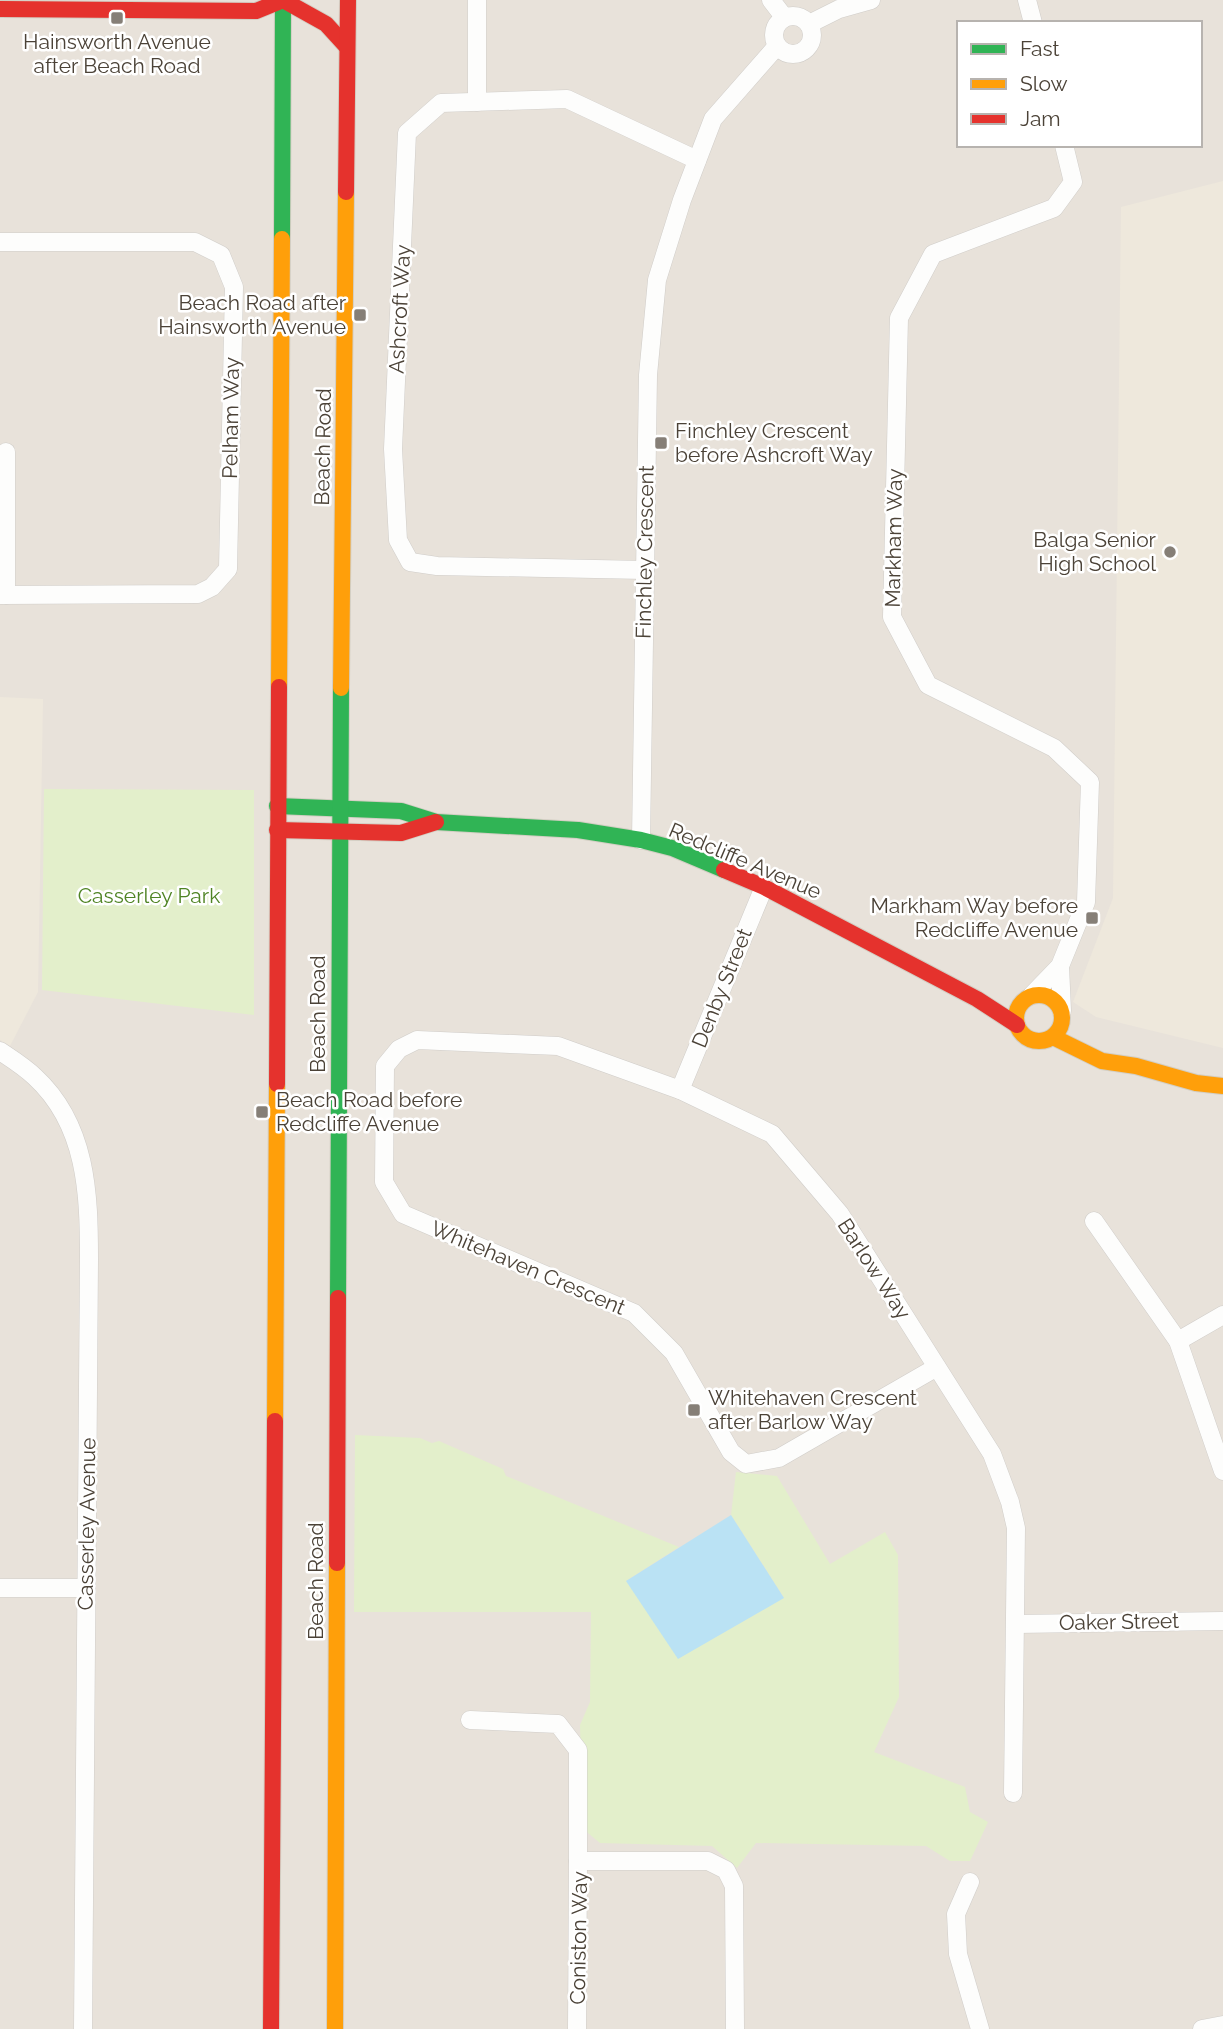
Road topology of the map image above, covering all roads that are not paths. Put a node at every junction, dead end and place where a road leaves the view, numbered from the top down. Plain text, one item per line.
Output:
1 (283, 0) edge
2 (348, 0) edge
3 (477, 0) edge
4 (771, 0) edge
5 (871, 0) edge
6 (1027, 0) edge
7 (91, 5) edge
8 (0, 9) edge
9 (784, 17) junction
10 (1032, 21) edge
11 (809, 24) junction
12 (777, 46) junction
13 (347, 47) junction
14 (477, 102) junction
15 (1064, 147) edge
16 (697, 160) junction
17 (0, 242) edge
18 (5, 452) dead end
19 (645, 570) junction
20 (3, 595) edge
21 (277, 806) junction
22 (341, 807) junction
23 (436, 822) junction
24 (277, 830) junction
25 (340, 831) junction
26 (642, 841) junction
27 (764, 887) junction
28 (1060, 966) junction
29 (1029, 997) junction
30 (977, 999) junction
31 (1066, 1018) junction
32 (1017, 1025) junction
33 (1053, 1037) junction
34 (1105, 1044) dead end
35 (399, 1049) joint
36 (0, 1051) edge
37 (1136, 1066) junction
38 (1223, 1086) edge
39 (680, 1090) junction
40 (1094, 1220) dead end
41 (1223, 1314) edge
42 (1178, 1341) junction
43 (937, 1367) junction
44 (1223, 1471) edge
45 (0, 1588) edge
46 (86, 1588) junction
47 (1223, 1620) edge
48 (1016, 1624) junction
49 (470, 1720) dead end
50 (1013, 1793) dead end
51 (578, 1861) junction
52 (970, 1882) dead end
53 (1223, 2025) edge
54 (83, 2029) edge
55 (271, 2029) edge
56 (335, 2029) edge
57 (577, 2029) edge
58 (735, 2029) edge
59 (980, 2029) edge
60 (1202, 2029) edge

1 - 7 main road
1 - 13 main road
1 - 21 main road, Beach Road
2 - 13 main road, Beach Road
3 - 14 street
4 - 9 street
5 - 11 street
6 - 10 street
7 - 8 main road
9 - 11 street
9 - 12 street, Finchley Crescent
11 - 12 street
12 - 16 street, Finchley Crescent
13 - 22 main road, Beach Road
14 - 16 street, Ashcroft Way
14 - 19 street, Ashcroft Way
15 - 28 street, Markham Way
16 - 19 street, Finchley Crescent
17 - 20 street, Pelham Way
18 - 20 street
19 - 26 street, Finchley Crescent
21 - 22 main road, Redcliffe Avenue
21 - 24 main road, Beach Road
22 - 23 main road, Redcliffe Avenue
22 - 25 main road, Beach Road
23 - 25 main road, Redcliffe Avenue
23 - 26 main road, Redcliffe Avenue
24 - 25 main road, Redcliffe Avenue
24 - 55 main road, Beach Road
25 - 56 main road, Beach Road
26 - 27 main road, Redcliffe Avenue
27 - 30 main road, Redcliffe Avenue
27 - 39 street, Denby Street
28 - 29 street, Markham Way
28 - 31 street, Markham Way
29 - 30 main road, Redcliffe Avenue
29 - 31 main road
29 - 32 main road
30 - 32 main road, Redcliffe Avenue
31 - 33 main road
32 - 33 main road
33 - 37 main road
34 - 37 main road
35 - 39 street, Barlow Way
35 - 43 street, Whitehaven Crescent
36 - 46 street, Casserley Avenue
37 - 38 main road
39 - 43 street, Barlow Way
40 - 42 street
41 - 42 street
42 - 44 street
43 - 48 street, Barlow Way
45 - 46 street
46 - 54 street, Casserley Avenue
47 - 48 street, Oaker Street
48 - 50 street, Barlow Way
49 - 51 street
51 - 57 street, Coniston Way
51 - 58 street, Coniston Way
52 - 59 street
53 - 60 street

